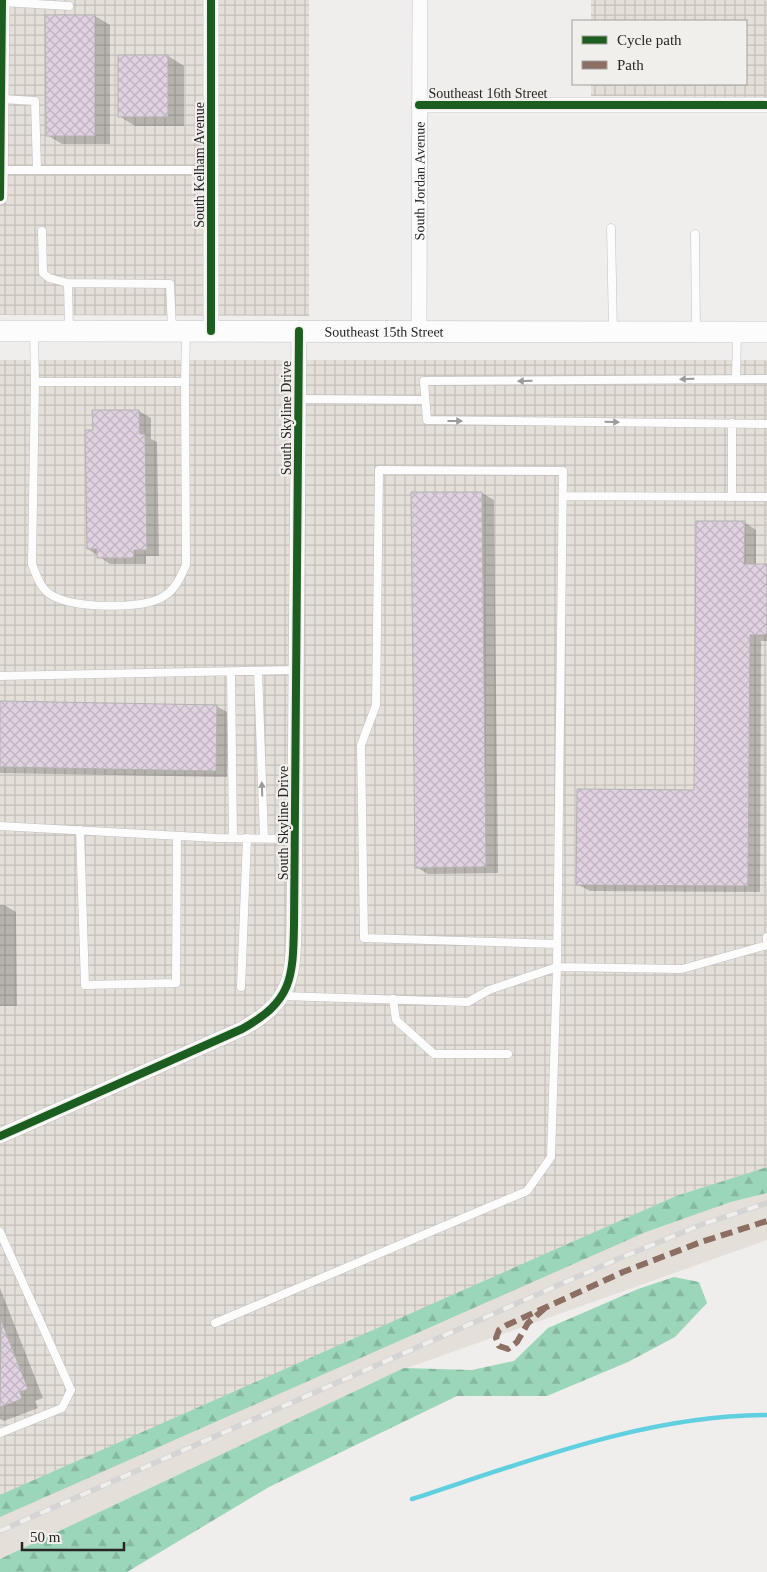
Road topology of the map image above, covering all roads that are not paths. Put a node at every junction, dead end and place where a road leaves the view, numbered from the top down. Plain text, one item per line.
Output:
1 (211, 0) edge
2 (420, 0) edge
3 (2, 1) edge
4 (69, 6) dead end
5 (1, 94) edge
6 (419, 105) junction
7 (767, 105) edge
8 (0, 170) edge
9 (37, 170) junction
10 (211, 170) junction
11 (0, 197) edge
12 (611, 228) dead end
13 (42, 231) dead end
14 (695, 234) dead end
15 (68, 283) junction
16 (69, 330) junction
17 (0, 331) edge
18 (34, 331) junction
19 (179, 331) junction
20 (211, 331) junction
21 (299, 331) junction
22 (419, 331) junction
23 (613, 332) junction
24 (696, 332) junction
25 (737, 332) junction
26 (767, 332) edge
27 (736, 379) junction
28 (767, 379) edge
29 (35, 382) junction
30 (185, 382) junction
31 (298, 399) junction
32 (425, 400) junction
33 (732, 423) junction
34 (767, 424) edge
35 (563, 496) junction
36 (732, 496) junction
37 (767, 497) edge
38 (296, 670) junction
39 (231, 672) junction
40 (258, 672) junction
41 (0, 676) edge
42 (0, 826) edge
43 (80, 830) junction
44 (177, 836) junction
45 (233, 838) junction
46 (246, 838) junction
47 (264, 838) junction
48 (295, 839) junction
49 (767, 937) edge
50 (557, 944) junction
51 (557, 967) junction
52 (241, 988) dead end
53 (282, 996) junction
54 (392, 999) junction
55 (508, 1054) dead end
56 (0, 1136) edge
57 (0, 1232) edge
58 (215, 1323) dead end
59 (0, 1433) edge

1 - 10 street, South Kelham Avenue
2 - 6 street, South Jordan Avenue
3 - 4 lane
3 - 5 street
5 - 8 street
5 - 9 lane
6 - 7 street, Southeast 16th Street
6 - 22 street, South Jordan Avenue
8 - 9 lane
8 - 11 street
9 - 10 lane
10 - 20 street, South Kelham Avenue
12 - 23 lane
13 - 15 lane
14 - 24 lane
15 - 16 lane
15 - 19 lane
16 - 18 main road, Southeast 15th Street
16 - 19 main road, Southeast 15th Street
17 - 18 main road, Southeast 15th Street
18 - 29 lane
19 - 20 main road, Southeast 15th Street
19 - 30 lane
20 - 21 main road, Southeast 15th Street
21 - 22 main road, Southeast 15th Street
21 - 31 street, South Skyline Drive
22 - 23 main road, Southeast 15th Street
23 - 24 main road, Southeast 15th Street
24 - 25 main road, Southeast 15th Street
25 - 26 main road, Southeast 15th Street
25 - 27 lane
27 - 28 lane
27 -> 32 lane
29 - 30 lane
29 - 30 lane
31 - 32 lane
31 - 38 street, South Skyline Drive
32 -> 33 lane
33 - 34 lane
33 - 36 lane
35 - 36 lane
35 - 50 lane
35 - 50 lane
36 - 37 lane
38 - 40 lane
38 - 48 street, South Skyline Drive
39 - 40 lane
39 - 41 lane
39 - 45 lane
47 -> 40 lane
42 - 43 lane
43 - 44 lane
43 - 44 lane
44 - 45 lane
45 - 46 lane
46 - 47 lane
46 - 52 lane
47 - 48 lane
48 - 53 street, South Skyline Drive
49 - 51 lane
50 - 51 lane
51 - 54 lane
51 - 58 lane
53 - 54 lane
53 - 56 street, South Skyline Drive
54 - 55 lane
57 - 59 lane

